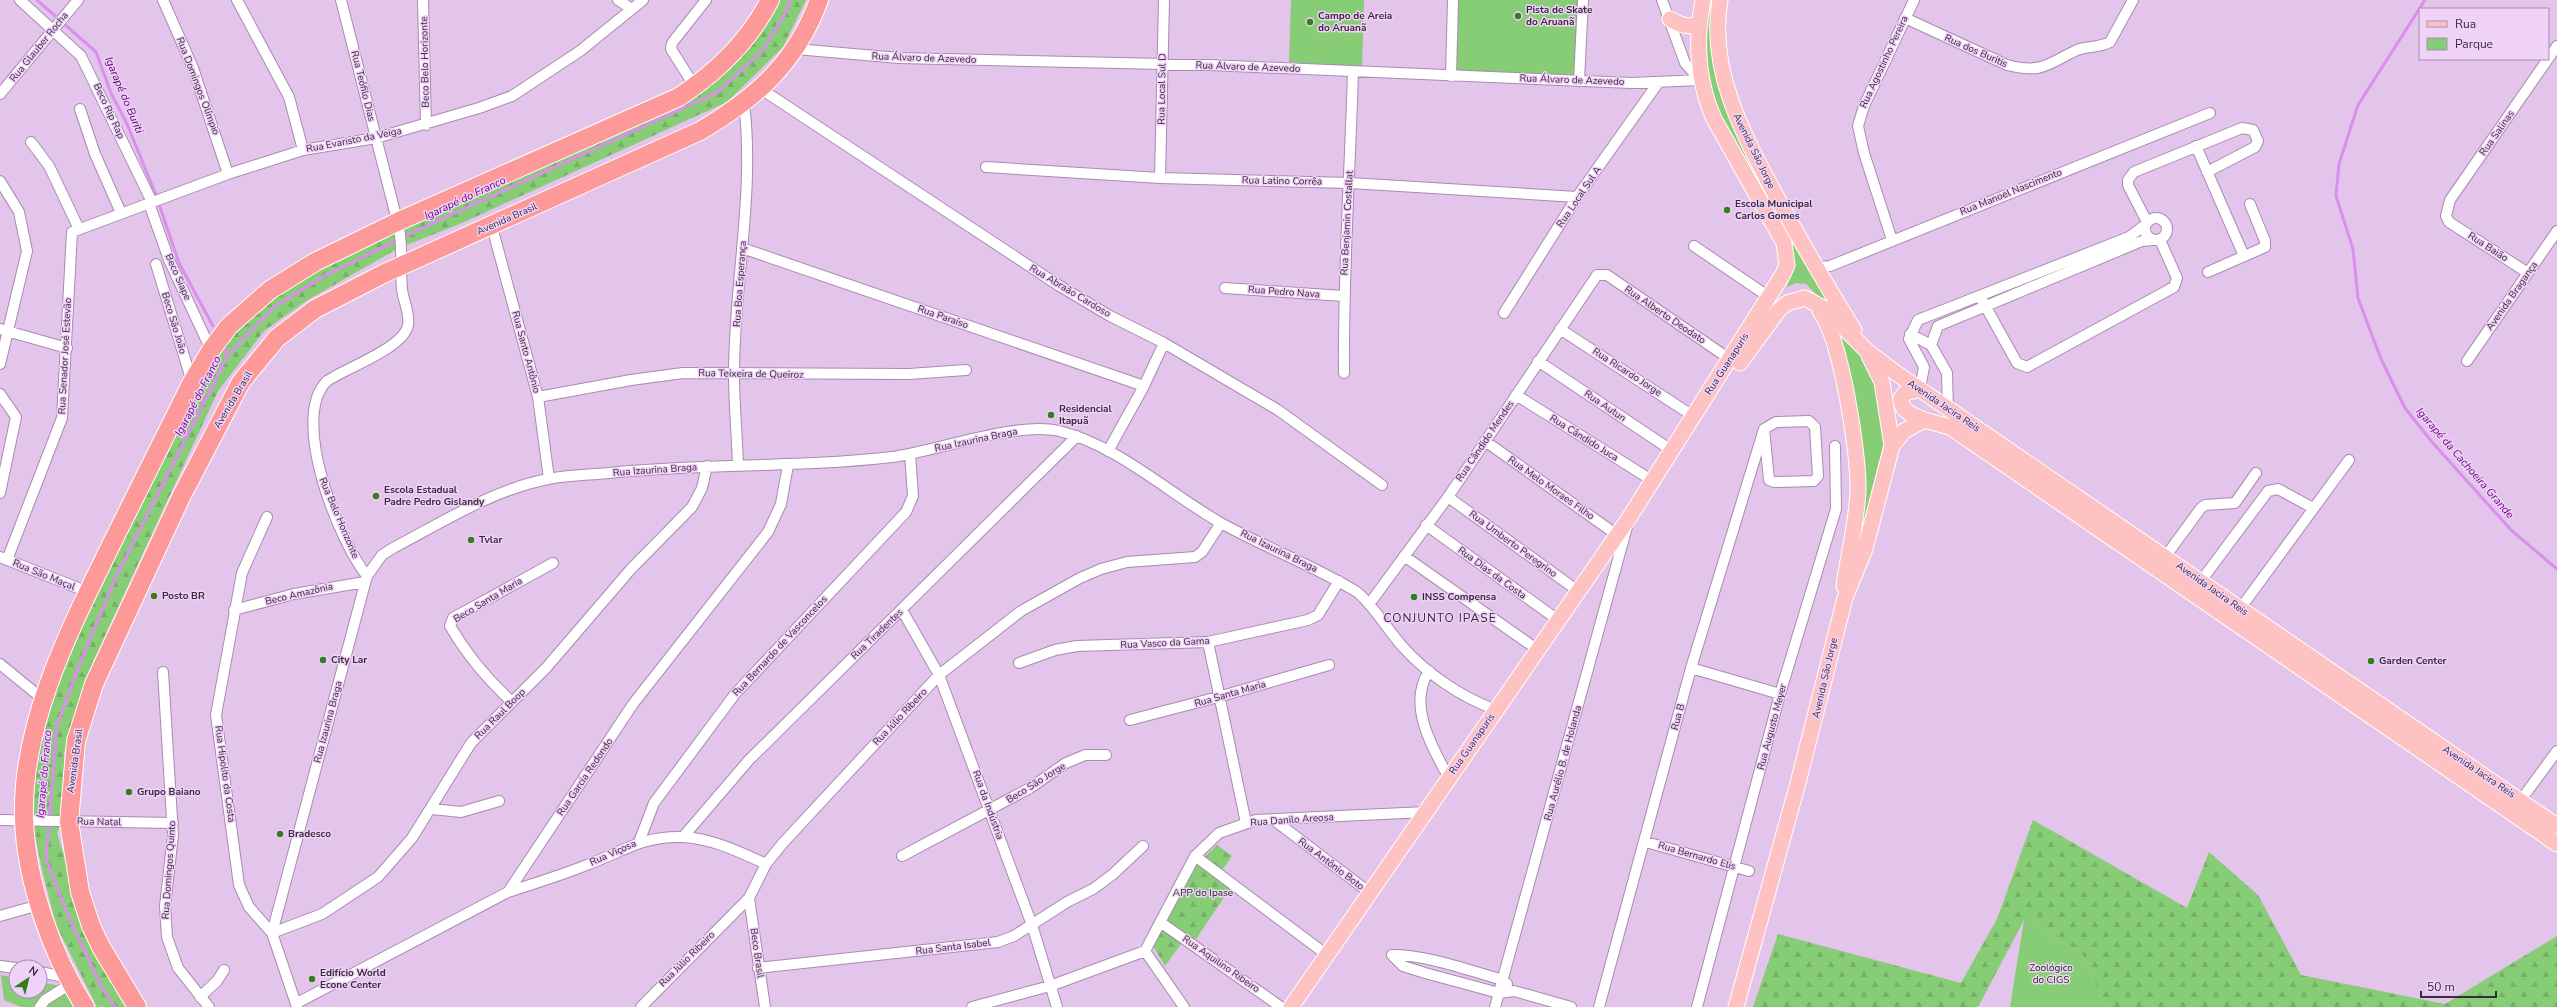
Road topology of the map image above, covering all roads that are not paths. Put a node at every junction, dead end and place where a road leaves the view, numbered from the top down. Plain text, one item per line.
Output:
1 (20, 0) edge
2 (78, 0) edge
3 (163, 0) edge
4 (237, 0) edge
5 (341, 0) edge
6 (423, 0) edge
7 (618, 0) edge
8 (643, 0) edge
9 (706, 0) edge
10 (770, 0) edge
11 (819, 0) edge
12 (1164, 0) edge
13 (1453, 0) edge
14 (1583, 0) edge
15 (1662, 0) edge
16 (1703, 0) edge
17 (1720, 0) edge
18 (1914, 0) edge
19 (2133, 0) edge
20 (632, 9) junction
21 (1905, 18) junction
22 (1670, 19) junction
23 (1700, 24) junction
24 (53, 28) junction
25 (2557, 46) edge
26 (796, 49) junction
27 (2549, 58) edge
28 (2547, 60) edge
29 (1163, 65) junction
30 (1353, 72) junction
31 (1451, 76) junction
32 (1700, 80) junction
33 (1579, 81) junction
34 (1658, 83) junction
35 (695, 87) junction
36 (761, 89) junction
37 (0, 94) edge
38 (744, 103) junction
39 (80, 109) dead end
40 (2210, 113) dead end
41 (426, 125) junction
42 (376, 138) junction
43 (31, 142) dead end
44 (2196, 146) junction
45 (303, 150) junction
46 (986, 167) dead end
47 (2207, 172) junction
48 (228, 174) junction
49 (1160, 178) junction
50 (0, 181) edge
51 (1350, 183) junction
52 (1577, 196) junction
53 (151, 203) junction
54 (2250, 204) dead end
55 (121, 213) junction
56 (2449, 222) joint
57 (2146, 224) junction
58 (398, 225) junction
59 (492, 226) junction
60 (78, 229) junction
61 (2557, 231) edge
62 (70, 238) joint
63 (1892, 240) junction
64 (2156, 240) junction
65 (1784, 243) joint
66 (1694, 246) dead end
67 (742, 248) junction
68 (2244, 256) junction
69 (156, 264) dead end
70 (1813, 264) junction
71 (402, 266) junction
72 (2208, 272) dead end
73 (2528, 273) junction
74 (1597, 275) joint
75 (1225, 288) dead end
76 (1980, 295) junction
77 (1343, 296) junction
78 (1769, 297) junction
79 (1812, 301) junction
80 (1985, 305) junction
81 (1504, 313) dead end
82 (1560, 329) junction
83 (4, 330) edge
84 (1910, 334) junction
85 (1164, 343) junction
86 (1931, 344) junction
87 (67, 348) junction
88 (211, 350) junction
89 (1867, 351) junction
90 (1731, 360) junction
91 (1538, 361) junction
92 (2467, 361) dead end
93 (0, 364) edge
94 (966, 370) dead end
95 (734, 373) junction
96 (1344, 373) dead end
97 (192, 382) junction
98 (1144, 386) junction
99 (1920, 389) junction
100 (0, 394) edge
101 (1516, 395) junction
102 (538, 397) junction
103 (1948, 409) junction
104 (1693, 416) junction
105 (1924, 420) junction
106 (1764, 429) junction
107 (1077, 436) junction
108 (1485, 441) junction
109 (1835, 446) dead end
110 (1892, 446) junction
111 (1671, 450) junction
112 (1108, 451) junction
113 (910, 454) junction
114 (2349, 460) dead end
115 (738, 465) junction
116 (788, 465) junction
117 (707, 466) junction
118 (2256, 473) dead end
119 (549, 479) junction
120 (1653, 480) junction
121 (1382, 485) dead end
122 (0, 493) edge
123 (1448, 497) junction
124 (2313, 508) junction
125 (267, 517) dead end
126 (1629, 518) junction
127 (1221, 522) junction
128 (1426, 525) junction
129 (1618, 535) junction
130 (1404, 556) junction
131 (2165, 557) junction
132 (3, 559) edge
133 (553, 563) dead end
134 (366, 579) junction
135 (1339, 581) junction
136 (2201, 581) junction
137 (88, 592) junction
138 (1578, 592) junction
139 (1370, 603) junction
140 (2240, 609) junction
141 (234, 610) junction
142 (902, 610) junction
143 (1558, 620) junction
144 (1838, 627) junction
145 (1208, 642) junction
146 (1538, 650) junction
147 (1019, 663) dead end
148 (0, 664) edge
149 (1330, 665) dead end
150 (1691, 668) junction
151 (1429, 671) junction
152 (163, 672) dead end
153 (939, 674) junction
154 (1780, 694) junction
155 (1218, 698) junction
156 (44, 700) junction
157 (512, 702) junction
158 (1496, 710) junction
159 (1130, 720) dead end
160 (2557, 751) edge
161 (1106, 755) dead end
162 (1449, 778) junction
163 (2521, 800) junction
164 (499, 801) dead end
165 (432, 809) junction
166 (990, 811) junction
167 (1426, 812) junction
168 (0, 820) edge
169 (30, 820) junction
170 (1274, 820) junction
171 (62, 822) junction
172 (173, 823) junction
173 (1246, 823) junction
174 (2557, 826) edge
175 (683, 837) junction
176 (639, 842) junction
177 (1646, 842) junction
178 (2557, 844) edge
179 (1143, 846) dead end
180 (902, 856) dead end
181 (1195, 856) junction
182 (766, 864) junction
183 (1736, 868) junction
184 (1749, 871) dead end
185 (508, 892) junction
186 (1370, 893) junction
187 (749, 898) junction
188 (39, 905) junction
189 (0, 916) edge
190 (1160, 922) junction
191 (1032, 925) junction
192 (272, 933) junction
193 (1145, 951) junction
194 (1327, 955) junction
195 (758, 968) junction
196 (224, 970) dead end
197 (48, 974) edge
198 (1503, 980) junction
199 (71, 981) junction
200 (1050, 986) junction
201 (1514, 990) junction
202 (1499, 993) junction
203 (200, 997) junction
204 (43, 1004) edge
205 (297, 1005) edge
206 (85, 1007) edge
207 (137, 1007) edge
208 (209, 1007) edge
209 (640, 1007) edge
210 (765, 1007) edge
211 (972, 1007) edge
212 (1057, 1007) edge
213 (1184, 1007) edge
214 (1281, 1007) edge
215 (1291, 1007) edge
216 (1495, 1007) edge
217 (1571, 1007) edge
218 (1599, 1007) edge
219 (1697, 1007) edge
220 (1736, 1007) edge

1 - 24 street, Beco Rip Rap
2 - 24 street, Rua Glauber Rocha
3 - 48 street, Rua Domingos Olímpio
4 - 45 street
5 - 42 street, Rua Teófilo Dias
6 - 41 street, Beco Belo Horizonte
7 - 20 street
8 - 20 street, Rua Evaristo da Veiga
9 - 35 street
10 - 35 highway
11 - 26 highway, Avenida Brasil
12 - 29 street, Rua Local Sul D
13 - 31 street
14 - 33 street
15 - 22 street
16 - 23 main road, Avenida São Jorge
17 - 70 main road, Avenida São Jorge
18 - 21 street, Rua Agostinho Pereira
19 - 21 street, Rua dos Buritis
20 - 41 street, Rua Evaristo da Veiga
21 - 63 street, Rua Agostinho Pereira
22 - 23 main road
22 - 32 street
23 - 32 main road, Avenida São Jorge
24 - 37 street, Rua Glauber Rocha
24 - 53 street, Beco Rip Rap
25 - 27 street, Rua Salinas
26 - 29 street, Rua Álvaro de Azevedo
26 - 36 highway, Avenida Brasil
28 - 56 street, Rua Salinas
29 - 30 street, Rua Álvaro de Azevedo
29 - 49 street, Rua Local Sul D
30 - 31 street, Rua Álvaro de Azevedo
30 - 51 street, Rua Benjamin Costallat
31 - 33 street, Rua Álvaro de Azevedo
32 - 34 street, Rua Álvaro de Azevedo
32 - 65 main road, Avenida São Jorge
33 - 34 street, Rua Álvaro de Azevedo
34 - 52 street, Rua Local Sul A
35 - 58 highway
36 - 38 highway, Avenida Brasil
36 - 85 street, Rua Abraão Cardoso
38 - 59 highway, Avenida Brasil
38 - 67 street, Rua Boa Esperança
39 - 55 street
40 - 63 street, Rua Manoel Nascimento
41 - 42 street, Rua Evaristo da Veiga
42 - 45 street, Rua Evaristo da Veiga
42 - 58 street, Rua Teófilo Dias
43 - 60 street
44 - 47 street
44 - 47 street
44 - 57 street
45 - 48 street, Rua Evaristo da Veiga
46 - 49 street, Rua Latino Corrêa
47 - 68 street
48 - 53 street, Rua Evaristo da Veiga
49 - 51 street, Rua Latino Corrêa
50 - 83 street
51 - 52 street, Rua Latino Corrêa
51 - 77 street, Rua Benjamin Costallat
52 - 81 street, Rua Local Sul A
53 - 55 street, Rua Evaristo da Veiga
53 - 88 street, Beco Siape
54 - 68 street
55 - 60 street, Rua Evaristo da Veiga
56 - 73 street, Rua Baião
57 - 64 street
57 - 64 street
57 - 76 street
58 - 71 street, Rua Teófilo Dias
58 - 88 highway
59 - 71 highway, Avenida Brasil
59 - 102 street, Rua Santo Antônio
60 - 62 street, Rua Evaristo da Veiga
61 - 73 street, Avenida Bragança
62 - 87 street, Rua Senador José Estevão
63 - 70 street, Rua Manoel Nascimento
64 - 80 street
64 - 80 street
65 - 78 main road, Rua Guanapuris
66 - 78 street
67 - 95 street, Rua Boa Esperança
67 - 98 street, Rua Paraíso
68 - 72 street
69 - 97 street, Beco São João
70 - 89 main road, Avenida São Jorge
71 - 134 street, Rua Belo Horizonte
71 - 171 highway, Avenida Brasil
73 - 92 street, Avenida Bragança
74 - 82 street, Rua Cândido Mendes
74 - 90 street, Rua Alberto Deodato
75 - 77 street, Rua Pedro Nava
76 - 80 street
76 - 84 street
77 - 96 street, Rua Benjamin Costallat
78 - 90 main road, Rua Guanapuris
79 - 89 main road, Avenida São Jorge
79 - 120 main road, Rua Guanapuris
79 - 144 main road
80 - 86 street
82 - 91 street, Rua Cândido Mendes
82 - 104 street, Rua Ricardo Jorge
83 - 87 street
83 - 93 street
84 - 86 street
84 - 99 street
85 - 98 street
85 - 121 street, Rua Abraão Cardoso
86 - 103 street
87 - 132 street, Rua Senador José Estevão
88 - 97 highway
89 - 99 main road, Avenida Jacira Reis
89 - 110 main road, Avenida São Jorge
90 - 104 main road, Rua Guanapuris
91 - 101 street, Rua Cândido Mendes
91 - 111 street, Rua Autun
94 - 95 street, Rua Teixeira de Queiroz
95 - 102 street, Rua Teixeira de Queiroz
95 - 115 street, Rua Boa Esperança
97 - 137 highway
98 - 112 street
99 - 103 main road, Avenida Jacira Reis
99 - 105 main road, Avenida Jacira Reis
100 - 122 street
101 - 108 street, Rua Cândido Mendes
101 - 120 street, Rua Cândido Juca
102 - 119 street, Rua Santo Antônio
103 - 131 main road, Avenida Jacira Reis
104 - 111 main road, Rua Guanapuris
105 - 110 main road
105 - 178 main road, Avenida Jacira Reis
106 - 106 street
106 - 150 street, Rua B
107 - 112 street, Rua Izaurina Braga
107 - 113 street, Rua Izaurina Braga
107 - 142 street, Rua Tiradentes
108 - 123 street, Rua Cândido Mendes
108 - 129 street, Rua Melo Moraes Filho
109 - 154 street, Rua Augusto Meyer
110 - 144 main road, Avenida São Jorge
111 - 120 main road, Rua Guanapuris
112 - 127 street, Rua Izaurina Braga
113 - 116 street, Rua Izaurina Braga
113 - 176 street, Rua Bernardo de Vasconcelos
114 - 124 street
115 - 116 street, Rua Izaurina Braga
115 - 117 street, Rua Izaurina Braga
116 - 185 street, Rua Garcia Redondo
117 - 119 street, Rua Izaurina Braga
117 - 157 street, Rua Raul Boop
118 - 131 street
119 - 134 street, Rua Izaurina Braga
120 - 126 main road, Rua Guanapuris
123 - 128 street, Rua Cândido Mendes
123 - 138 street, Rua Umberto Peregrino
124 - 136 street
124 - 140 street
125 - 141 street, Rua Hipolito da Costa
126 - 129 main road, Rua Guanapuris
126 - 198 street, Rua Aurélio B. de Holanda
127 - 135 street, Rua Izaurina Braga
127 - 153 street, Rua Júlio Ribeiro
128 - 130 street, Rua Cândido Mendes
128 - 143 street, Rua Dias da Costa
129 - 138 main road, Rua Guanapuris
130 - 139 street, Rua Cândido Mendes
130 - 146 street
131 - 136 main road, Avenida Jacira Reis
132 - 137 street, Rua São Maçal
133 - 157 street, Beco Santa Maria
134 - 141 street, Beco Amazônia
134 - 192 street, Rua Izaurina Braga
135 - 139 street, Rua Izaurina Braga
135 - 145 street, Rua Vasco da Gama
136 - 140 main road, Avenida Jacira Reis
137 - 156 highway
138 - 143 main road, Rua Guanapuris
139 - 151 street, Rua Izaurina Braga
140 - 163 main road, Avenida Jacira Reis
141 - 192 street, Rua Hipolito da Costa
142 - 153 street, Rua da Indústria
142 - 175 street, Rua Tiradentes
143 - 146 main road, Rua Guanapuris
144 - 220 main road, Avenida São Jorge
145 - 147 street, Rua Vasco da Gama
145 - 155 street
146 - 158 main road, Rua Guanapuris
148 - 156 street
149 - 155 street, Rua Santa Maria
150 - 154 street
150 - 177 street, Rua B
151 - 158 street, Rua Izaurina Braga
151 - 162 street
152 - 172 street, Rua Domingos Quinto
153 - 166 street, Rua da Indústria
153 - 182 street, Rua Júlio Ribeiro
154 - 183 street, Rua Augusto Meyer
155 - 159 street, Rua Santa Maria
155 - 173 street
156 - 169 highway
157 - 165 street, Rua Raul Boop
158 - 162 main road, Rua Guanapuris
160 - 163 street
161 - 166 street, Beco São Jorge
162 - 167 main road, Rua Guanapuris
163 - 174 main road, Avenida Jacira Reis
164 - 165 street
165 - 192 street, Rua Raul Boop
166 - 180 street
166 - 191 street, Rua da Indústria
167 - 170 street, Rua Danilo Areosa
167 - 186 main road, Rua Guanapuris
168 - 169 street, Rua Natal
169 - 171 street, Rua Natal
169 - 188 highway
170 - 173 street, Rua Danilo Areosa
170 - 186 street, Rua Antônio Boto
171 - 172 street, Rua Natal
171 - 207 highway, Avenida Brasil
172 - 203 street, Rua Domingos Quinto
173 - 181 street, Rua Danilo Areosa
175 - 176 street, Rua Viçosa
175 - 182 street, Rua Viçosa
176 - 185 street, Rua Viçosa
177 - 183 street, Rua Bernardo Elis
177 - 218 street, Rua B
179 - 191 street, Rua Santa Isabel
181 - 190 street, Rua Danilo Areosa
181 - 194 street
182 - 187 street, Rua Júlio Ribeiro
183 - 184 street, Rua Bernardo Elis
183 - 219 street, Rua Augusto Meyer
185 - 205 street, Rua Garcia Redondo
186 - 194 main road, Rua Guanapuris
187 - 195 street, Beco Brasil
187 - 209 street, Rua Júlio Ribeiro
188 - 189 street
188 - 199 highway
190 - 193 street, Rua Danilo Areosa
190 - 214 street, Rua Aquilino Ribeiro
191 - 195 street, Rua Santa Isabel
191 - 200 street, Rua da Indústria
192 - 205 street
193 - 200 street
193 - 213 street
194 - 215 main road, Rua Guanapuris
195 - 210 street, Beco Brasil
196 - 203 street
197 - 199 street
198 - 201 street
198 - 202 street, Rua Aurélio B. de Holanda
198 - 202 street
199 - 204 street
199 - 206 highway
200 - 211 street
200 - 212 street, Rua da Indústria
201 - 202 street
201 - 217 street
202 - 216 street, Rua Aurélio B. de Holanda
203 - 208 street, Rua Domingos Quinto

